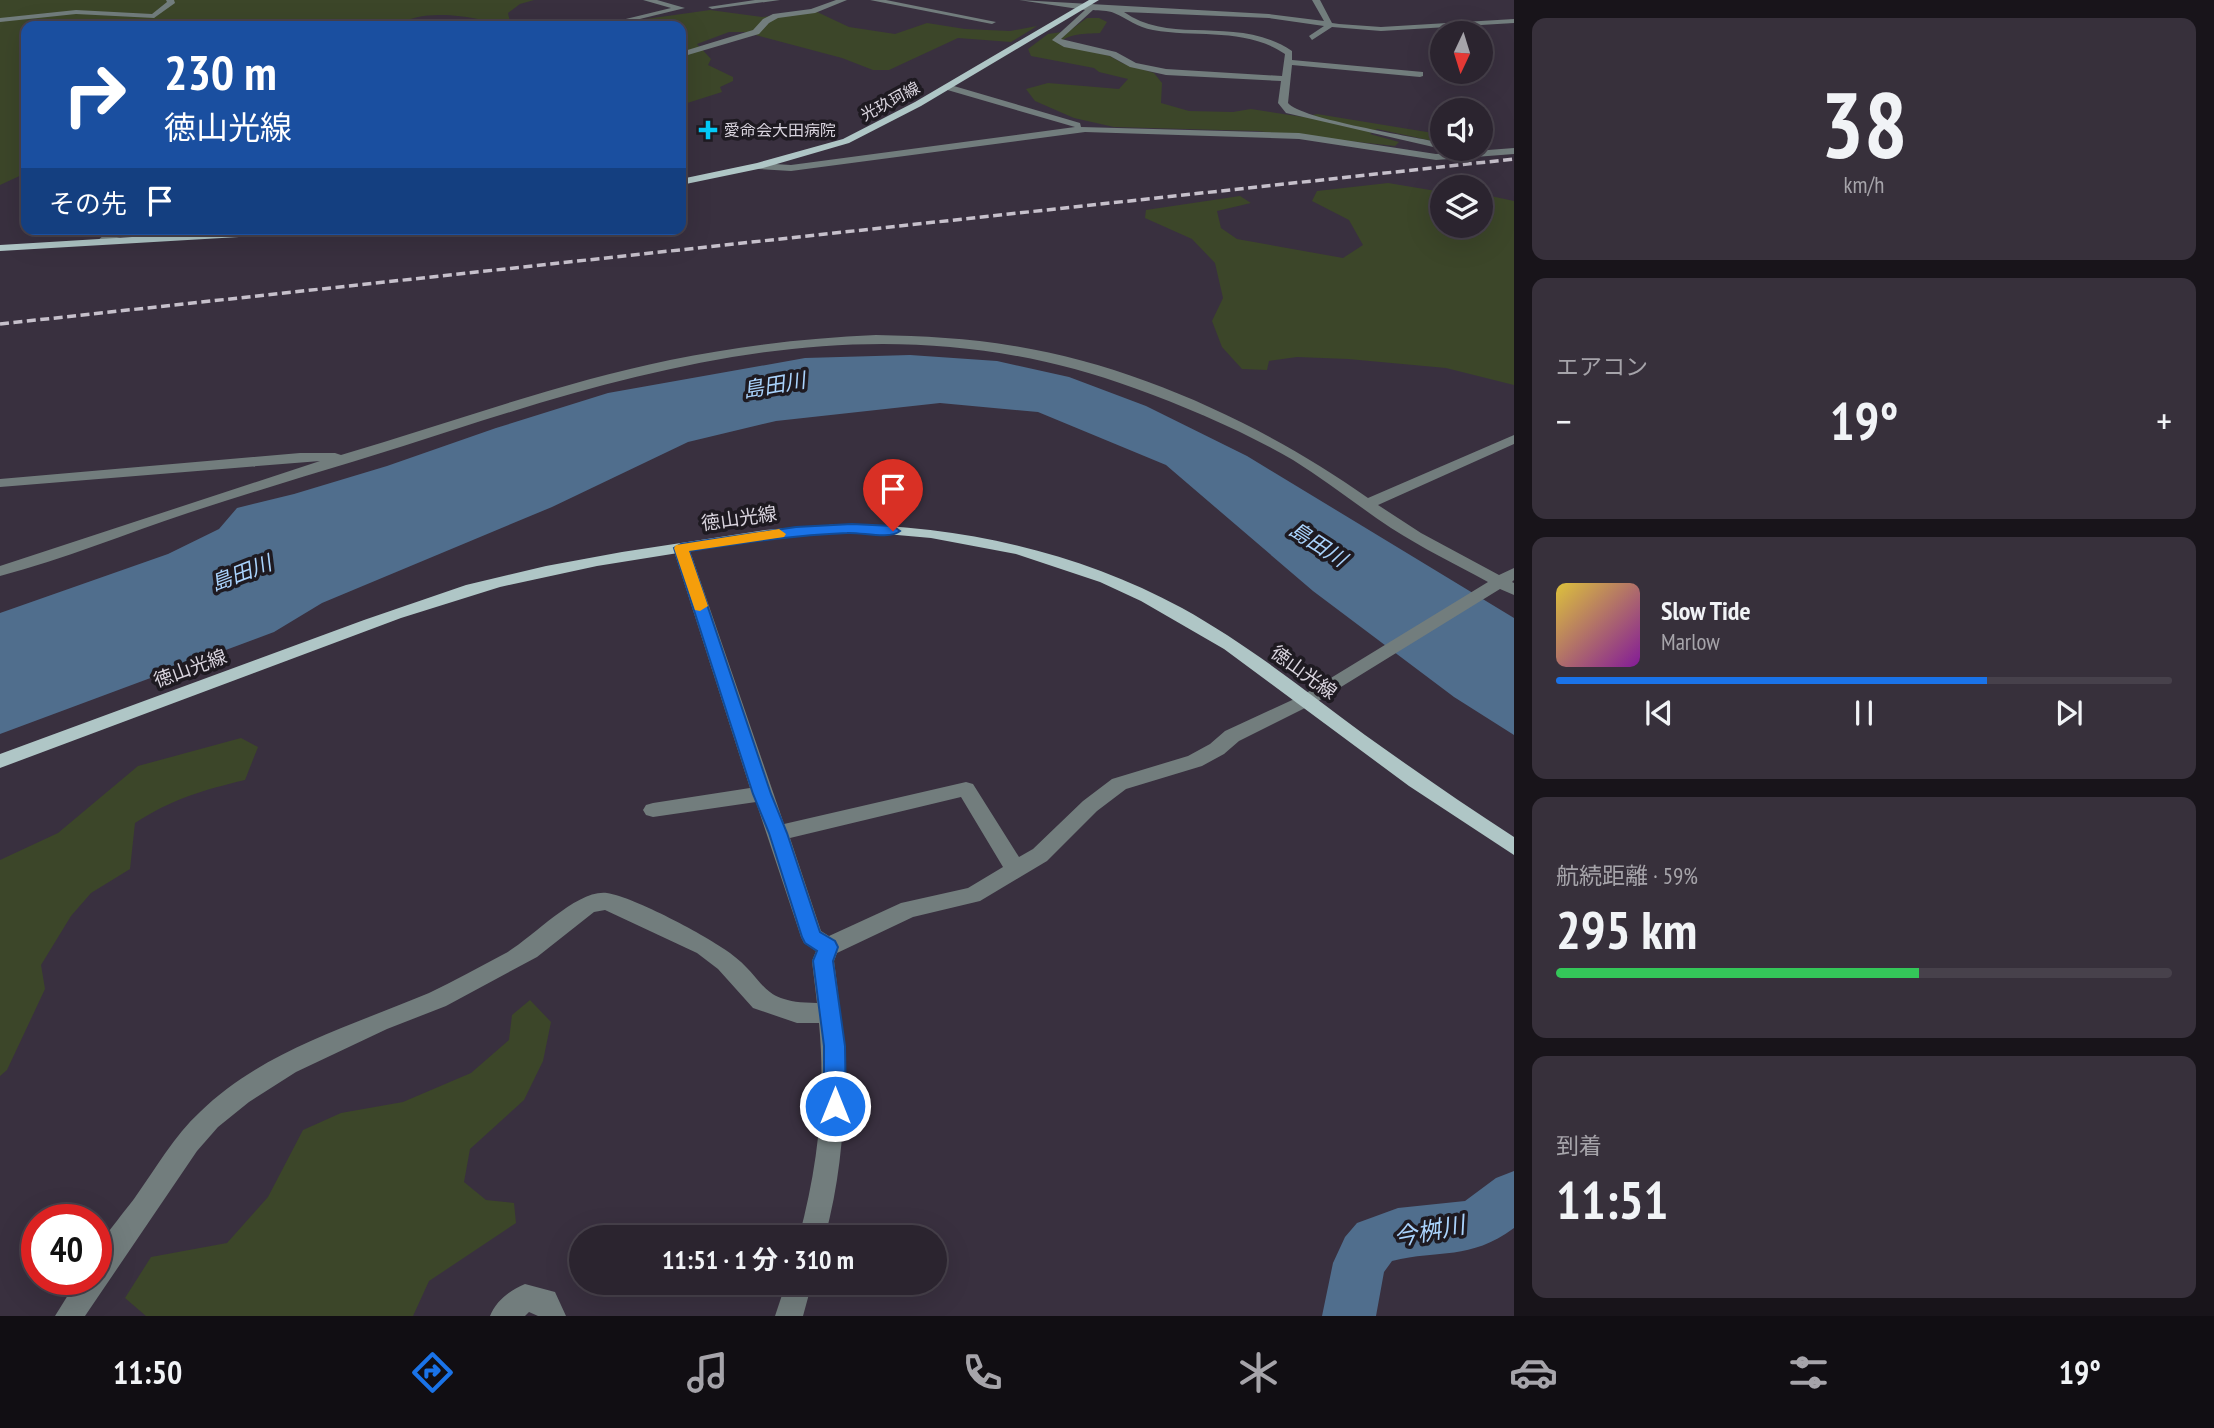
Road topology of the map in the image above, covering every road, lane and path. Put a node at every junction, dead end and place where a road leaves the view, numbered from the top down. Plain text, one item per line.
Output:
1 (170, 0) edge
2 (776, 0) edge
3 (808, 0) edge
4 (843, 0) edge
5 (874, 0) edge
6 (925, 0) edge
7 (1023, 0) edge
8 (1095, 0) edge
9 (1316, 0) edge
10 (654, 1) edge
11 (756, 1) edge
12 (827, 5) junction
13 (712, 7) dead end
14 (1085, 9) junction
15 (1115, 10) junction
16 (986, 11) dead end
17 (153, 16) junction
18 (0, 20) edge
19 (150, 21) edge
20 (623, 21) edge
21 (1514, 21) edge
22 (992, 22) dead end
23 (1329, 24) junction
24 (1312, 38) dead end
25 (686, 52) edge
26 (1289, 62) junction
27 (1420, 74) dead end
28 (1286, 79) junction
29 (947, 87) junction
30 (1085, 129) junction
31 (1430, 143) edge
32 (1514, 151) edge
33 (1493, 153) edge
34 (1430, 156) edge
35 (759, 166) junction
36 (686, 181) edge
37 (115, 235) edge
38 (222, 235) edge
39 (102, 242) junction
40 (0, 248) edge
41 (1514, 439) edge
42 (343, 460) junction
43 (0, 483) edge
44 (1367, 504) junction
45 (681, 548) junction
46 (0, 571) edge
47 (1504, 583) edge
48 (1315, 694) junction
49 (0, 761) edge
50 (762, 794) junction
51 (653, 810) dead end
52 (778, 833) junction
53 (1514, 846) edge
54 (1017, 871) junction
55 (828, 947) junction
56 (830, 1013) junction
57 (816, 1225) edge
58 (112, 1253) edge
59 (83, 1295) edge
60 (795, 1295) edge
61 (69, 1316) edge
62 (504, 1316) edge
63 (552, 1316) edge
64 (789, 1316) edge

1 - 17 street
2 - 11 street
3 - 12 street
4 - 12 street
5 - 22 street
6 - 16 street
7 - 14 street
8 - 14 main road, 光玖珂線
9 - 23 street
10 - 20 street
11 - 13 street
12 - 25 street
14 - 15 street
14 - 28 street
14 - 29 main road, 光玖珂線
15 - 23 street
15 - 26 street
17 - 18 street
17 - 19 street
21 - 23 street
23 - 24 street
26 - 27 street
26 - 28 street
28 - 31 street
29 - 30 street
29 - 35 main road, 光玖珂線
30 - 34 street
30 - 35 street
32 - 33 street
35 - 36 main road, 光玖珂線
37 - 39 street
38 - 39 main road
39 - 40 main road
41 - 44 street
42 - 43 street
42 - 44 street
42 - 46 street
44 - 47 street
45 - 48 main road, 徳山光線
45 - 49 main road, 徳山光線
45 - 50 street
47 - 48 street
48 - 53 main road, 徳山光線
48 - 54 street
50 - 51 street
50 - 52 street
52 - 54 street
52 - 55 street
54 - 55 street
55 - 56 street
56 - 57 street
56 - 58 street
59 - 61 street
60 - 64 street
62 - 63 street

